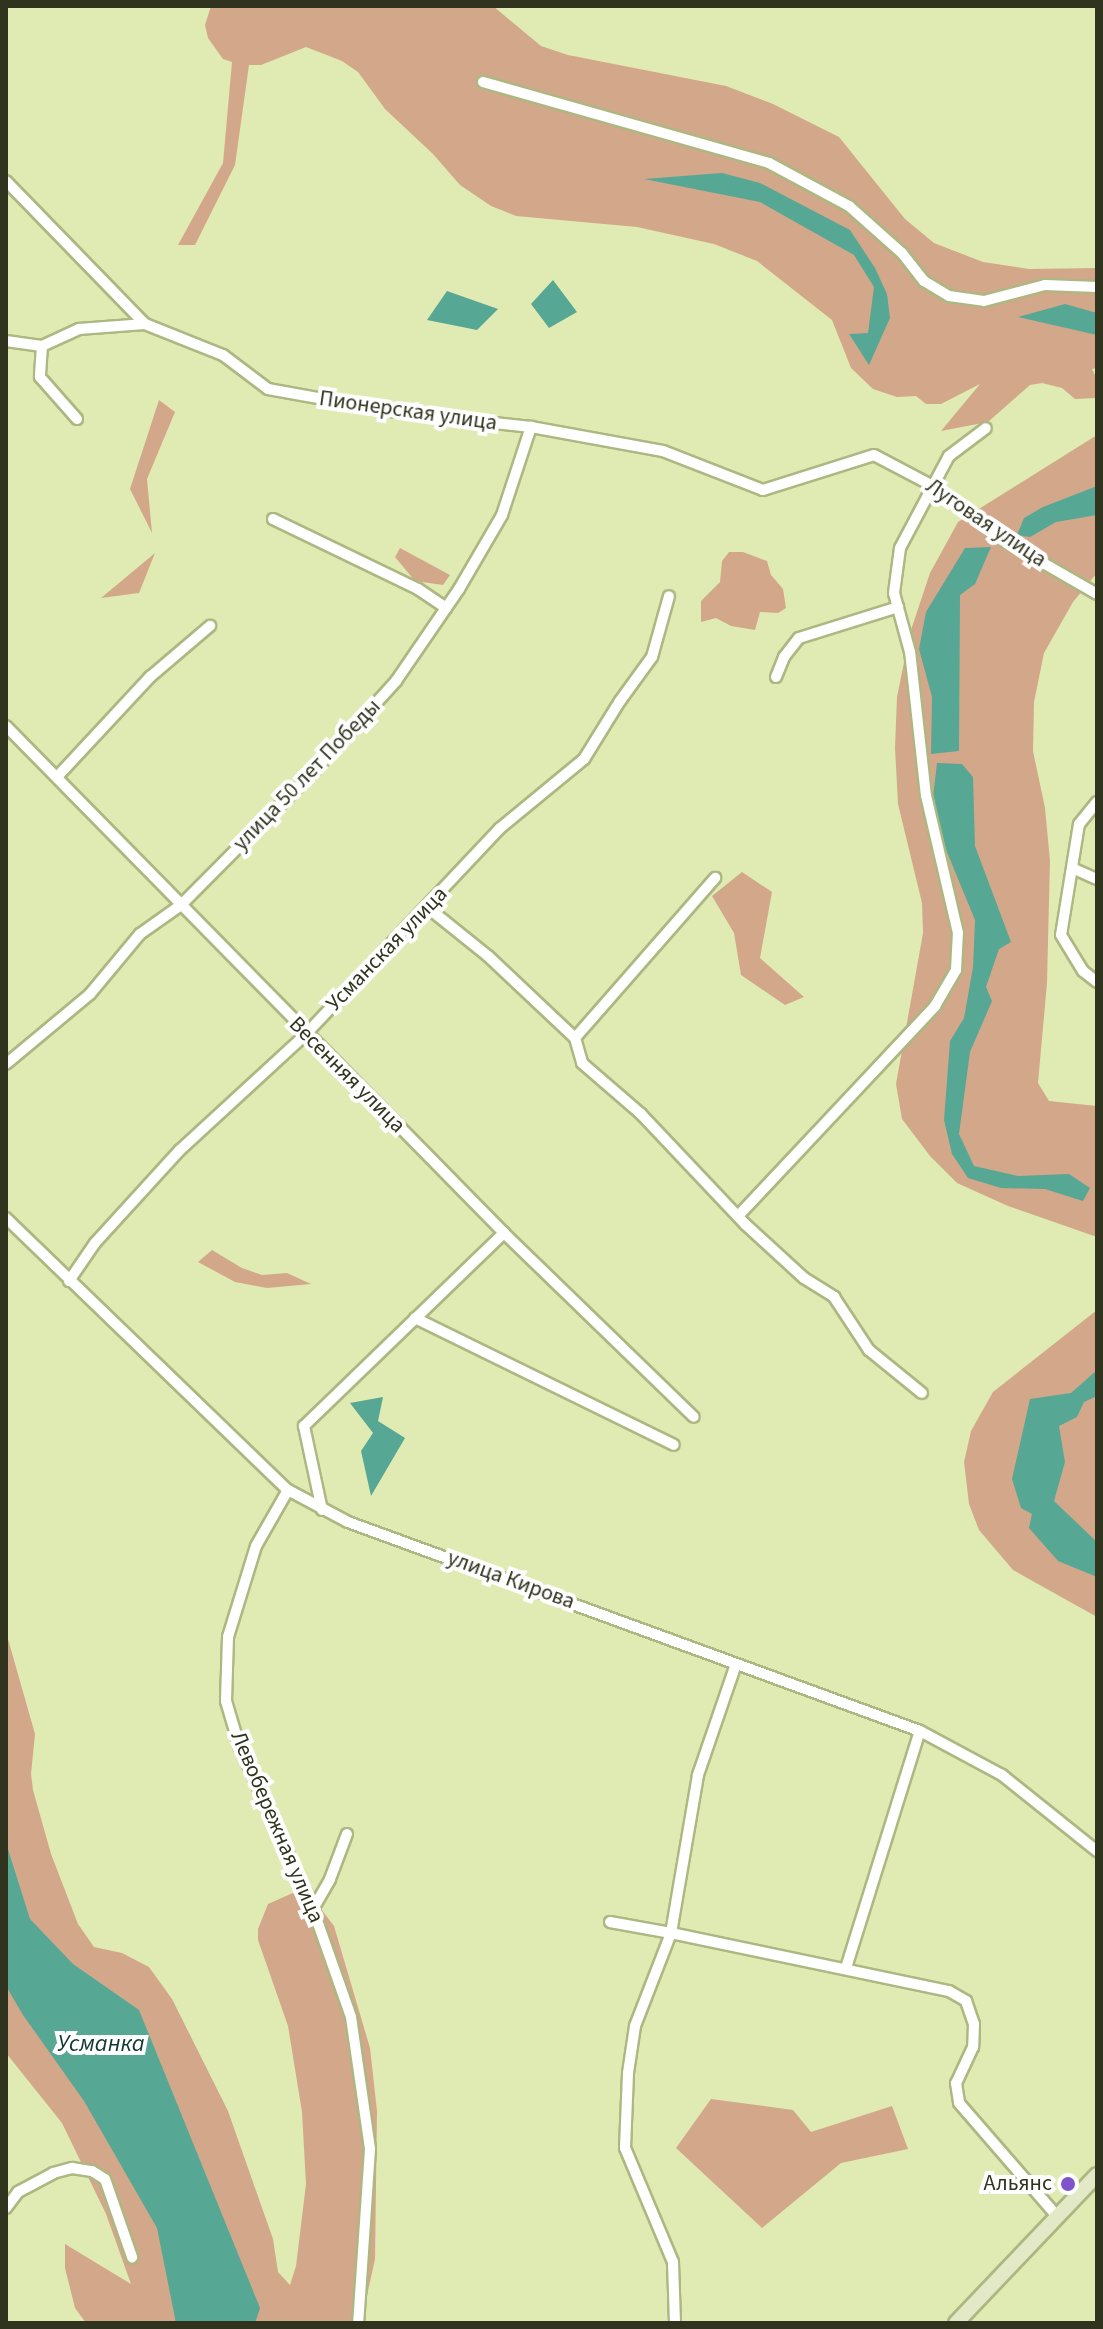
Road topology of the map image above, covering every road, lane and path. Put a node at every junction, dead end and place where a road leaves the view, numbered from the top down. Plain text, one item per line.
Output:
1 (483, 82) dead end
2 (6, 181) edge
3 (1097, 287) edge
4 (145, 324) junction
5 (6, 341) edge
6 (42, 346) junction
7 (77, 419) dead end
8 (531, 427) junction
9 (986, 428) dead end
10 (874, 455) joint
11 (935, 487) junction
12 (273, 519) dead end
13 (1097, 594) edge
14 (669, 596) dead end
15 (898, 607) junction
16 (446, 608) junction
17 (210, 626) dead end
18 (776, 677) dead end
19 (6, 726) edge
20 (57, 777) junction
21 (1097, 802) edge
22 (1072, 868) junction
23 (715, 878) dead end
24 (1097, 879) edge
25 (181, 905) junction
26 (427, 907) junction
27 (1097, 982) edge
28 (306, 1034) junction
29 (575, 1038) junction
30 (6, 1064) edge
31 (739, 1215) junction
32 (6, 1218) edge
33 (504, 1233) junction
34 (69, 1281) junction
35 (415, 1318) junction
36 (922, 1393) dead end
37 (694, 1417) dead end
38 (674, 1445) dead end
39 (288, 1490) junction
40 (322, 1510) junction
41 (736, 1664) junction
42 (920, 1731) junction
43 (347, 1834) dead end
44 (1097, 1851) edge
45 (313, 1909) junction
46 (610, 1922) dead end
47 (671, 1933) junction
48 (846, 1968) junction
49 (1097, 2175) edge
50 (6, 2208) edge
51 (1057, 2216) junction
52 (132, 2257) dead end
53 (358, 2323) edge
54 (675, 2323) edge
55 (956, 2323) edge

1 - 3 street
2 - 4 street, Пионерская улица
4 - 6 street
4 - 8 street, Пионерская улица
5 - 6 street
6 - 7 street
8 - 10 street, Пионерская улица
8 - 16 street, улица 50 лет Победы
9 - 11 street
10 - 11 street, Луговая улица
11 - 13 street, Луговая улица
11 - 15 street
12 - 16 street
14 - 26 street, Усманская улица
15 - 18 street
15 - 31 street
16 - 25 street, улица 50 лет Победы
17 - 20 street
19 - 20 street, Весенняя улица
20 - 25 street, Весенняя улица
21 - 22 street
22 - 24 street
22 - 27 street
23 - 29 street
25 - 28 street, Весенняя улица
25 - 30 street, улица 50 лет Победы
26 - 28 street, Усманская улица
26 - 29 street
28 - 33 street, Весенняя улица
28 - 34 street, Усманская улица
29 - 31 street
31 - 36 street
32 - 34 street
33 - 35 street
33 - 37 street, Весенняя улица
34 - 39 street
35 - 38 street
35 - 40 street
39 - 40 street, улица Кирова
39 - 45 street, Левобережная улица
40 - 41 street, улица Кирова
41 - 42 street, улица Кирова
41 - 47 street
42 - 44 street, улица Кирова
42 - 48 street
43 - 45 street
45 - 53 street, Левобережная улица
46 - 47 street
47 - 48 street
47 - 54 street
48 - 51 street
49 - 51 main road
50 - 52 street
51 - 55 main road

